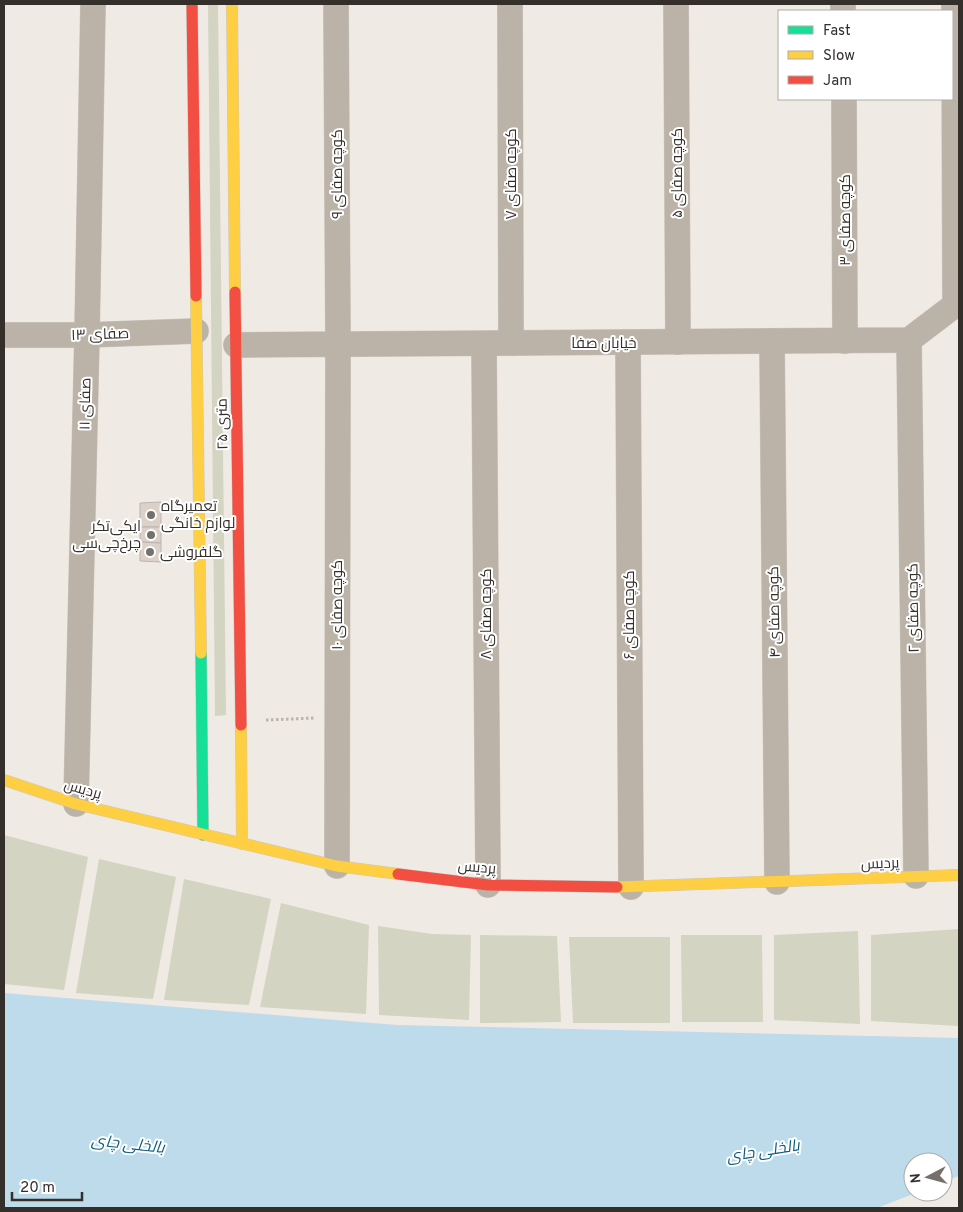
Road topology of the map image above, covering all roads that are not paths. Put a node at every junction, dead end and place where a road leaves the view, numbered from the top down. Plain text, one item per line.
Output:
1 (93, 4) edge
2 (192, 4) edge
3 (232, 4) edge
4 (336, 4) edge
5 (510, 4) edge
6 (676, 4) edge
7 (954, 4) edge
8 (844, 100) edge
9 (957, 305) edge
10 (196, 331) junction
11 (4, 335) edge
12 (87, 335) junction
13 (909, 340) junction
14 (845, 341) junction
15 (678, 342) junction
16 (772, 342) junction
17 (628, 343) junction
18 (484, 344) junction
19 (512, 344) junction
20 (236, 345) junction
21 (338, 345) junction
22 (4, 780) edge
23 (76, 804) junction
24 (203, 835) junction
25 (242, 844) junction
26 (337, 866) junction
27 (959, 875) edge
28 (916, 876) junction
29 (777, 882) junction
30 (488, 885) junction
31 (630, 886) junction

1 - 12 street, صفای ۱۱
2 - 10 street, ۲۵ متری
3 - 20 street, ۲۵ متری
4 - 21 street, کوچه صفای ۹
5 - 19 street, کوچه صفای ۷
6 - 15 street, کوچه صفای ۵
7 - 9 street
8 - 14 street, کوچه صفای ۳
9 - 13 street
10 - 12 street, صفای ۱۳
10 - 24 street, ۲۵ متری
11 - 12 street, صفای ۱۳
12 - 23 street, صفای ۱۱
13 - 14 street, خیابان صفا
13 - 28 street, کوچه صفای ۲
14 - 16 street, خیابان صفا
15 - 16 street, خیابان صفا
15 - 17 street, خیابان صفا
16 - 29 street, کوچه صفای ۴
17 - 19 street, خیابان صفا
17 - 31 street, کوچه صفای ۶
18 - 19 street, خیابان صفا
18 - 21 street, خیابان صفا
18 - 30 street, کوچه صفای ۸
20 - 21 street, خیابان صفا
20 - 25 street, ۲۵ متری
21 - 26 street, کوچه صفای ۱۰
22 - 23 street, پردیس
23 - 24 street, پردیس
24 - 25 street, پردیس
25 - 26 street, پردیس
26 - 30 street, پردیس
27 - 28 street, پردیس
28 - 29 street, پردیس
29 - 31 street, پردیس
30 - 31 street, پردیس

